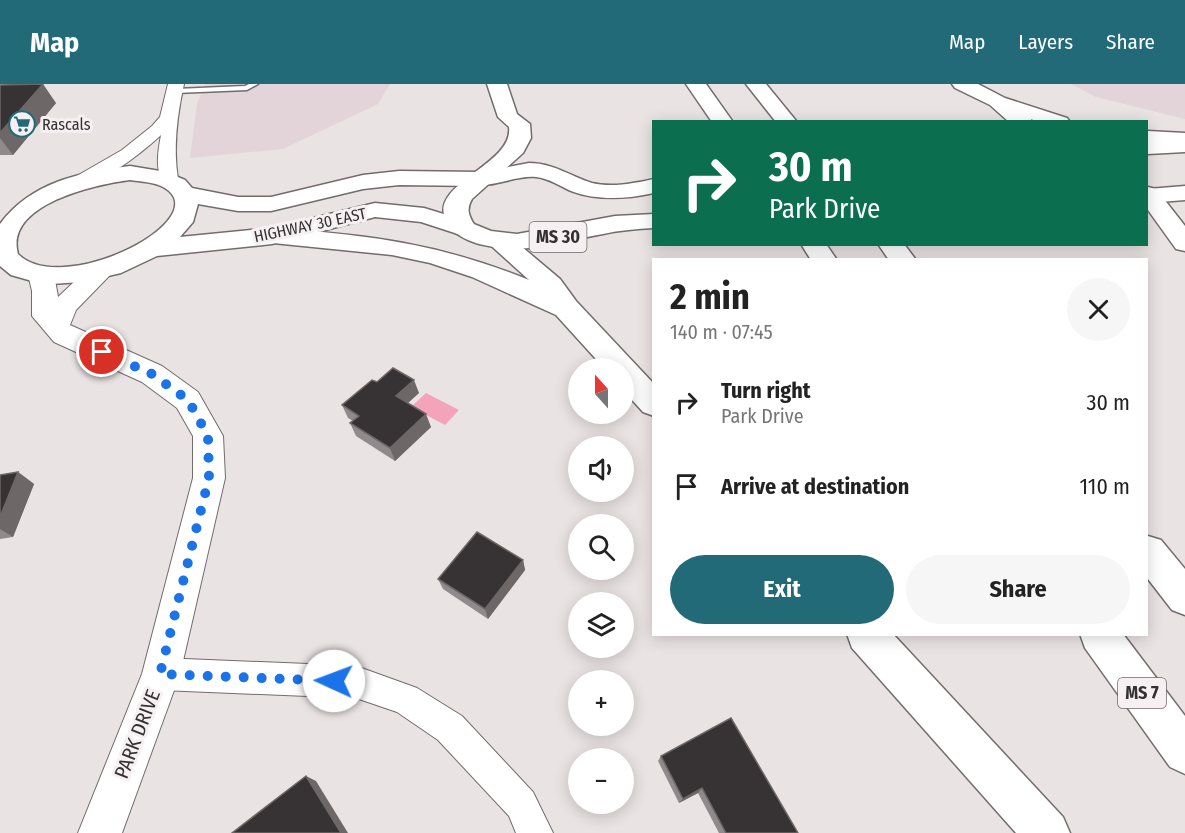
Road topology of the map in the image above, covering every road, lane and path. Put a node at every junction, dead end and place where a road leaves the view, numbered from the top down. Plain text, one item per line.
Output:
1 (227, 84) edge
2 (497, 84) edge
3 (696, 84) edge
4 (756, 84) edge
5 (963, 84) edge
6 (250, 86) edge
7 (176, 88) edge
8 (218, 90) junction
9 (997, 101) junction
10 (508, 117) junction
11 (168, 118) junction
12 (722, 120) edge
13 (786, 120) edge
14 (1020, 120) edge
15 (1054, 120) edge
16 (1148, 137) edge
17 (1185, 139) edge
18 (1185, 145) edge
19 (1148, 148) edge
20 (480, 179) junction
21 (455, 180) junction
22 (81, 181) junction
23 (177, 186) junction
24 (652, 186) edge
25 (56, 190) junction
26 (1185, 193) edge
27 (1148, 196) edge
28 (0, 200) edge
29 (652, 221) edge
30 (464, 228) junction
31 (272, 236) junction
32 (500, 242) junction
33 (1185, 243) edge
34 (892, 246) edge
35 (153, 248) junction
36 (2, 253) edge
37 (901, 258) edge
38 (102, 270) junction
39 (41, 274) junction
40 (566, 308) junction
41 (56, 327) junction
42 (612, 358) edge
43 (634, 382) edge
44 (652, 402) edge
45 (1148, 552) edge
46 (1185, 597) edge
47 (868, 636) edge
48 (1100, 636) edge
49 (160, 674) junction
50 (1185, 752) edge
51 (100, 833) edge
52 (535, 833) edge
53 (1047, 833) edge

1 - 8 lane
2 - 10 main road
3 - 12 main road
4 - 13 main road
5 - 9 main road
6 - 8 lane
7 - 8 lane
7 - 11 street
9 - 14 main road
9 - 15 main road
10 - 20 main road
10 - 21 main road
11 - 22 street
11 - 23 street
16 - 17 main road
18 - 19 main road
20 - 21 main road, HIGHWAY 30 EAST
20 - 24 main road, HIGHWAY 30 EAST
20 - 30 main road
21 - 23 main road, HIGHWAY 30 EAST
22 - 23 main road, HIGHWAY 30 EAST
22 - 25 main road, HIGHWAY 30 EAST
23 - 35 main road
25 - 28 main road
25 - 36 main road
26 - 27 main road
27 - 33 main road
29 - 32 main road, MS 30
30 - 31 main road, HIGHWAY 30 EAST
30 - 32 main road, MS 30
31 - 35 main road, HIGHWAY 30 EAST
31 - 40 main road
32 - 40 main road
34 - 37 main road
35 - 38 main road
36 - 39 main road
38 - 39 main road
38 - 41 street
39 - 41 street
40 - 42 main road
41 - 49 street, PARK DRIVE
43 - 44 main road
45 - 46 main road
47 - 53 main road
48 - 50 main road, MS 7
49 - 51 street, PARK DRIVE
49 - 52 street

